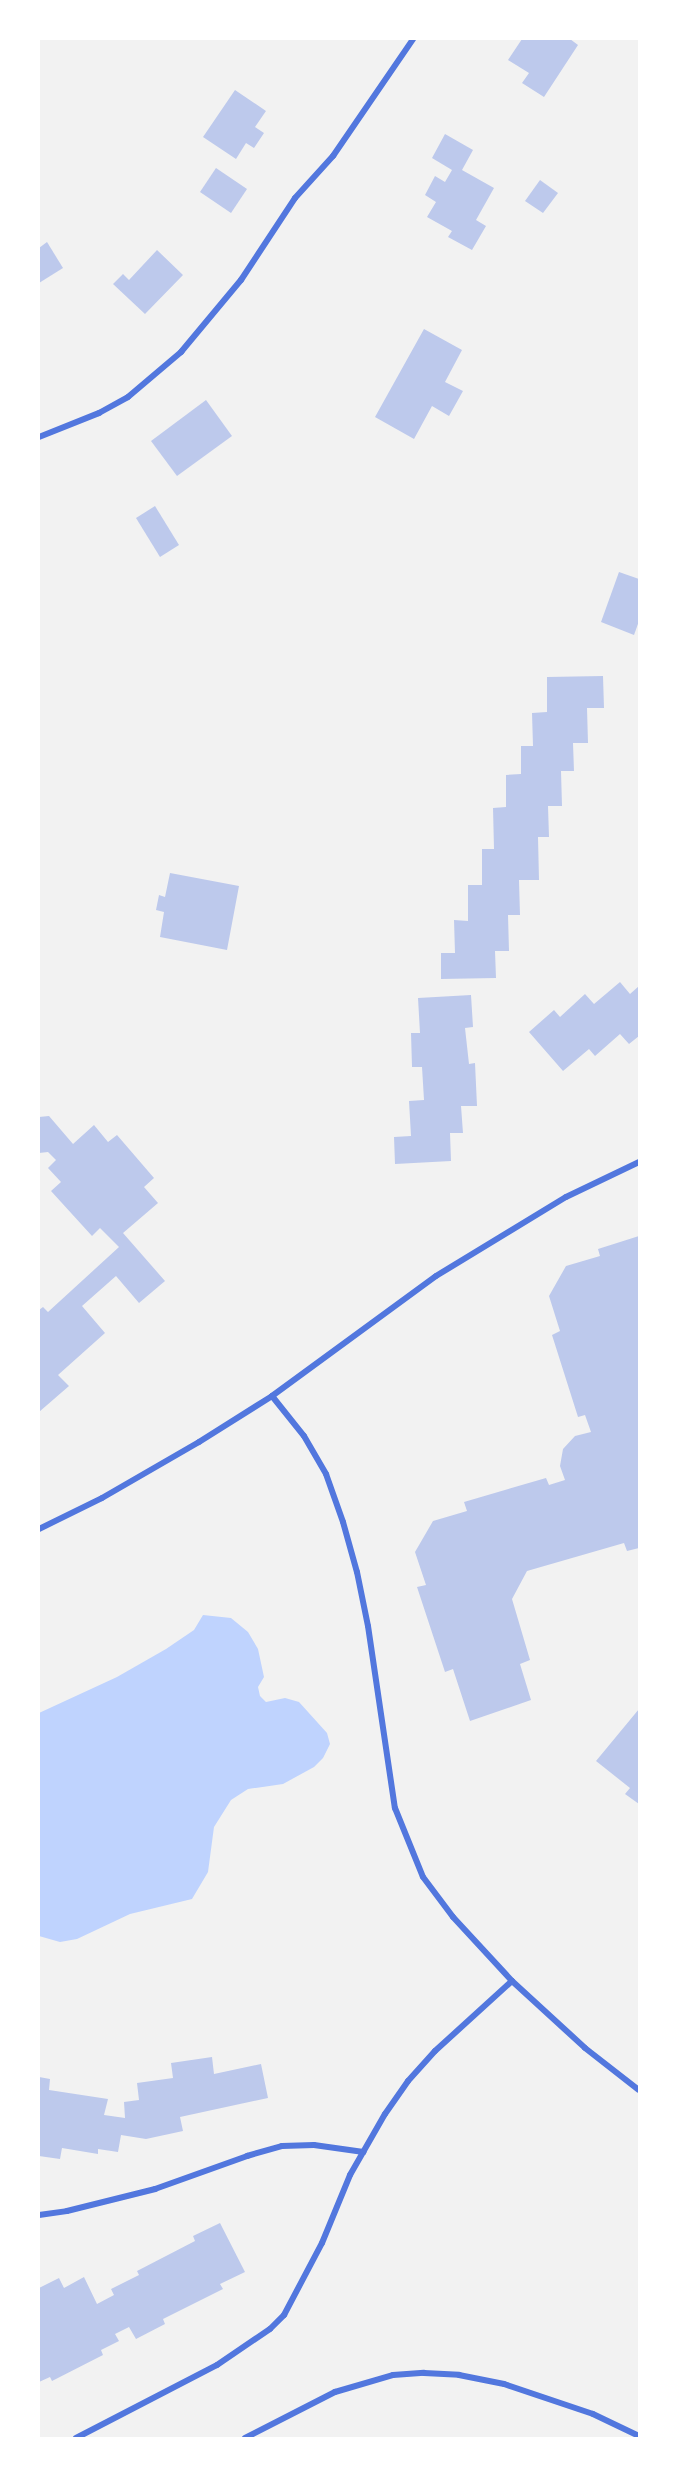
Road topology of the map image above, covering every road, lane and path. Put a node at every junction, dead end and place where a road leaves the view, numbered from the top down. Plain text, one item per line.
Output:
1 (413, 39) edge
2 (39, 437) edge
3 (639, 1162) edge
4 (272, 1396) junction
5 (39, 1528) edge
6 (512, 1981) junction
7 (639, 2090) edge
8 (364, 2152) junction
9 (39, 2215) edge
10 (639, 2436) edge
11 (76, 2438) edge
12 (245, 2438) edge

1 - 2 street
3 - 4 street
4 - 5 street
4 - 6 street
6 - 7 street
6 - 8 street
8 - 9 street
8 - 11 street
10 - 12 street

